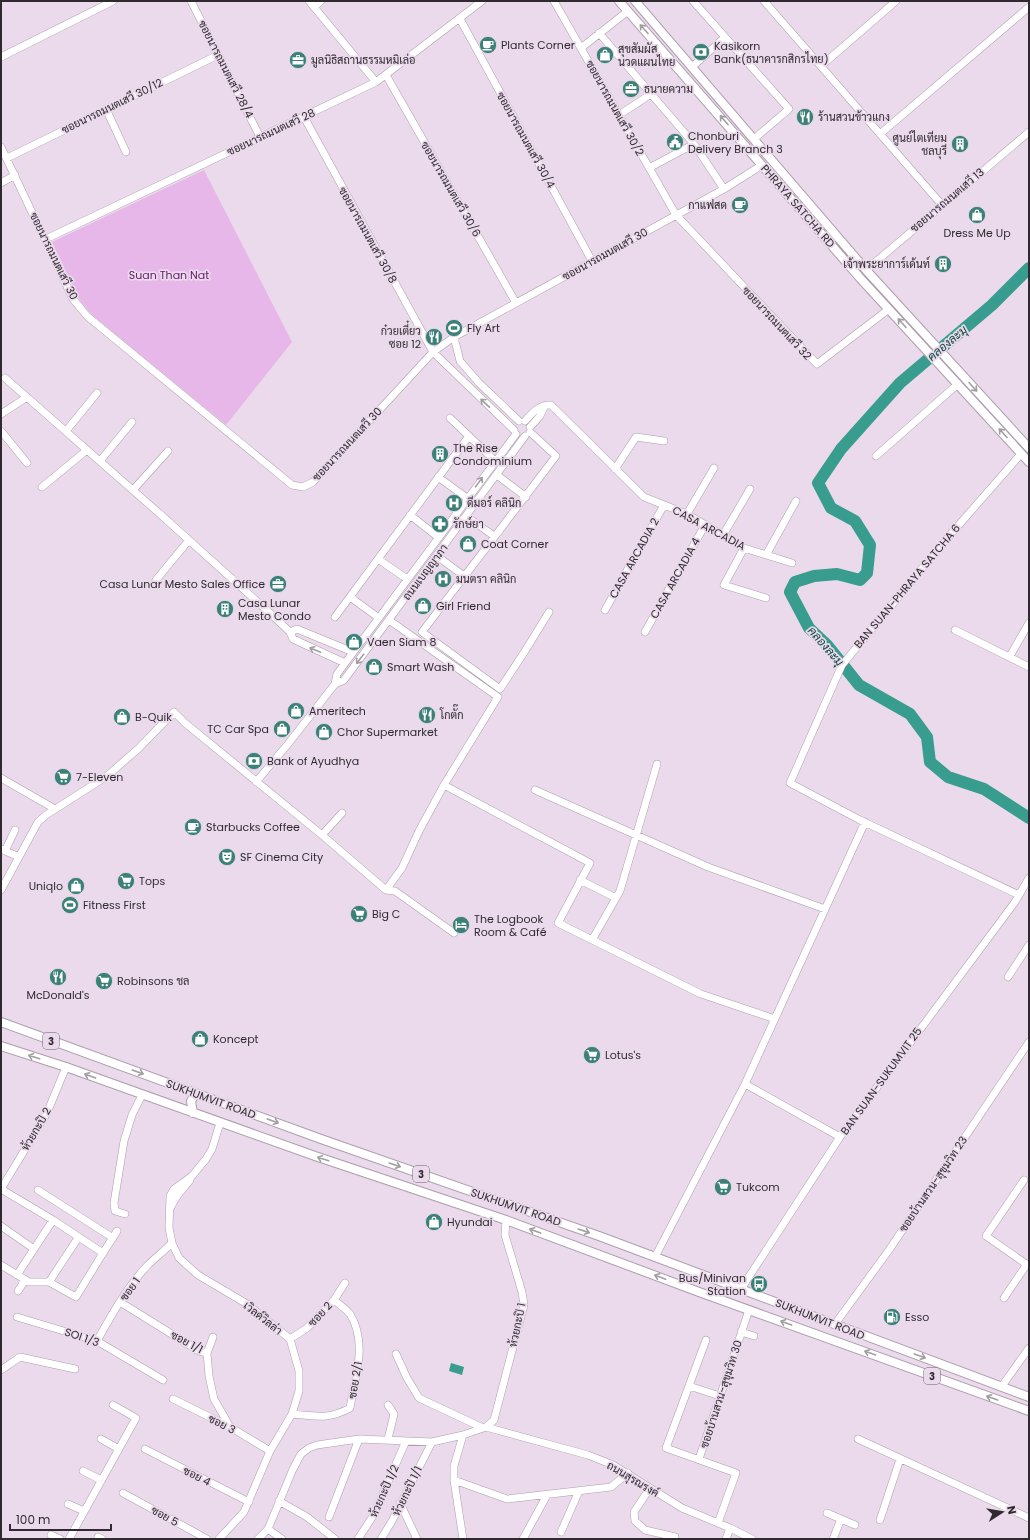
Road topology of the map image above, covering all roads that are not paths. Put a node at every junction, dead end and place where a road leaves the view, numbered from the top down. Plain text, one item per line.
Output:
1 (113, 1) edge
2 (191, 1) edge
3 (321, 1) edge
4 (482, 1) edge
5 (554, 1) edge
6 (619, 1) edge
7 (635, 1) edge
8 (693, 1) edge
9 (764, 1) edge
10 (896, 1) edge
11 (312, 4) edge
12 (1029, 7) edge
13 (628, 11) junction
14 (460, 19) junction
15 (599, 33) junction
16 (725, 37) junction
17 (581, 48) junction
18 (218, 55) junction
19 (1, 57) edge
20 (821, 66) junction
21 (692, 67) junction
22 (386, 75) junction
23 (376, 82) junction
24 (651, 94) junction
25 (106, 110) junction
26 (619, 115) junction
27 (304, 117) junction
28 (1029, 132) edge
29 (880, 134) junction
30 (260, 137) junction
31 (754, 139) junction
32 (694, 144) junction
33 (1, 147) edge
34 (126, 152) dead end
35 (7, 158) junction
36 (762, 165) junction
37 (649, 168) junction
38 (14, 175) junction
39 (1, 183) edge
40 (724, 189) junction
41 (942, 205) junction
42 (676, 215) junction
43 (46, 239) junction
44 (592, 261) junction
45 (866, 270) junction
46 (516, 303) junction
47 (889, 309) junction
48 (454, 337) junction
49 (433, 352) junction
50 (5, 378) dead end
51 (479, 383) junction
52 (958, 384) junction
53 (472, 390) junction
54 (97, 393) dead end
55 (27, 397) junction
56 (1, 414) edge
57 (450, 418) dead end
58 (132, 422) dead end
59 (526, 427) junction
60 (1, 431) edge
61 (66, 431) junction
62 (515, 432) junction
63 (469, 436) junction
64 (664, 441) dead end
65 (1029, 448) edge
66 (88, 450) junction
67 (168, 450) dead end
68 (1021, 454) junction
69 (876, 456) dead end
70 (100, 461) junction
71 (495, 461) junction
72 (1029, 462) edge
73 (27, 463) dead end
74 (714, 468) dead end
75 (615, 469) junction
76 (497, 474) junction
77 (438, 477) junction
78 (42, 487) dead end
79 (750, 489) dead end
80 (133, 490) junction
81 (526, 497) junction
82 (467, 498) junction
83 (796, 501) dead end
84 (664, 505) junction
85 (688, 514) junction
86 (410, 516) junction
87 (466, 516) junction
88 (450, 522) junction
89 (705, 525) junction
90 (457, 528) junction
91 (723, 535) junction
92 (494, 536) junction
93 (438, 537) junction
94 (190, 540) junction
95 (744, 548) junction
96 (766, 555) junction
97 (437, 556) junction
98 (378, 559) junction
99 (792, 563) dead end
100 (464, 576) junction
101 (407, 579) junction
102 (156, 580) dead end
103 (350, 596) junction
104 (766, 598) dead end
105 (390, 603) junction
106 (397, 609) junction
107 (605, 610) dead end
108 (549, 612) dead end
109 (335, 618) dead end
110 (379, 618) junction
111 (389, 620) junction
112 (1029, 623) edge
113 (955, 630) dead end
114 (290, 632) junction
115 (645, 632) dead end
116 (353, 652) junction
117 (1010, 656) junction
118 (345, 663) junction
119 (1029, 667) edge
120 (335, 684) junction
121 (657, 764) dead end
122 (1, 778) edge
123 (256, 782) junction
124 (444, 785) junction
125 (535, 790) dead end
126 (55, 809) junction
127 (342, 813) dead end
128 (865, 822) junction
129 (15, 830) dead end
130 (322, 835) junction
131 (636, 835) junction
132 (3, 850) edge
133 (19, 857) junction
134 (1029, 878) edge
135 (580, 880) junction
136 (1, 890) edge
137 (386, 890) junction
138 (1019, 895) junction
139 (616, 898) junction
140 (825, 909) junction
141 (454, 933) dead end
142 (592, 940) junction
143 (1029, 945) edge
144 (1008, 977) dead end
145 (775, 1019) junction
146 (1, 1022) edge
147 (1029, 1042) edge
148 (1, 1046) edge
149 (66, 1067) junction
150 (745, 1084) junction
151 (198, 1094) junction
152 (142, 1095) junction
153 (193, 1113) junction
154 (220, 1123) junction
155 (840, 1137) junction
156 (1024, 1180) dead end
157 (1, 1189) edge
158 (38, 1190) dead end
159 (125, 1214) dead end
160 (53, 1220) junction
161 (506, 1220) junction
162 (1, 1226) edge
163 (118, 1231) dead end
164 (78, 1238) junction
165 (113, 1238) junction
166 (172, 1243) junction
167 (34, 1249) junction
168 (102, 1254) junction
169 (655, 1257) junction
170 (1, 1265) edge
171 (1028, 1265) edge
172 (17, 1275) junction
173 (25, 1280) junction
174 (49, 1282) junction
175 (345, 1283) dead end
176 (741, 1289) junction
177 (18, 1291) dead end
178 (1004, 1298) dead end
179 (334, 1300) junction
180 (120, 1302) junction
181 (749, 1310) junction
182 (17, 1317) dead end
183 (838, 1325) junction
184 (741, 1332) junction
185 (754, 1336) dead end
186 (213, 1337) dead end
187 (290, 1339) junction
188 (706, 1340) dead end
189 (97, 1341) junction
190 (835, 1341) junction
191 (1029, 1348) edge
192 (207, 1353) junction
193 (396, 1354) dead end
194 (75, 1369) dead end
195 (1, 1370) edge
196 (163, 1380) dead end
197 (689, 1386) junction
198 (1002, 1386) junction
199 (720, 1396) junction
200 (1029, 1396) edge
201 (173, 1399) dead end
202 (113, 1405) dead end
203 (388, 1405) dead end
204 (1029, 1412) edge
205 (292, 1414) junction
206 (230, 1428) junction
207 (485, 1428) junction
208 (464, 1435) junction
209 (101, 1439) dead end
210 (359, 1439) junction
211 (388, 1439) junction
212 (858, 1439) dead end
213 (406, 1441) junction
214 (432, 1442) junction
215 (119, 1450) junction
216 (145, 1450) dead end
217 (270, 1451) junction
218 (699, 1459) junction
219 (900, 1459) junction
220 (83, 1471) dead end
221 (628, 1473) junction
222 (101, 1480) junction
223 (454, 1480) junction
224 (650, 1488) junction
225 (580, 1491) junction
226 (123, 1493) dead end
227 (547, 1495) junction
228 (249, 1502) junction
229 (279, 1502) junction
230 (400, 1503) junction
231 (68, 1504) dead end
232 (84, 1511) junction
233 (827, 1513) dead end
234 (329, 1517) dead end
235 (1029, 1518) edge
236 (841, 1519) junction
237 (880, 1520) dead end
238 (718, 1523) junction
239 (855, 1525) dead end
240 (730, 1528) junction
241 (268, 1529) junction
242 (561, 1532) dead end
243 (52, 1535) dead end
244 (675, 1537) dead end
245 (60, 1539) edge
246 (69, 1539) edge
247 (207, 1539) edge
248 (219, 1539) edge
249 (258, 1539) edge
250 (282, 1539) edge
251 (335, 1539) edge
252 (358, 1539) edge
253 (381, 1539) edge
254 (417, 1539) edge
255 (463, 1539) edge
256 (522, 1539) edge
257 (726, 1539) edge
258 (752, 1539) edge
259 (833, 1539) edge

1 - 19 street
2 - 18 street, ซอยนารถมนตเสวี 28/4
3 - 11 street
4 - 14 street, ซอยนารถมนตเสวี 28
5 - 17 street, ซอยนารถมนตเสวี 30/2
6 - 13 main road, PHRAYA SATCHA RD
7 - 21 main road, PHRAYA SATCHA RD
8 - 16 street
9 - 20 street
10 - 20 street
11 - 23 street
12 - 29 street
13 - 15 street
36 -> 13 main road, PHRAYA SATCHA RD
14 - 22 street, ซอยนารถมนตเสวี 28
14 - 44 street, ซอยนารถมนตเสวี 30/4
15 - 17 street
15 - 24 street
16 - 21 street
16 - 31 street
17 - 26 street, ซอยนารถมนตเสวี 30/2
18 - 25 street, ซอยนารถมนตเสวี 30/12
18 - 30 street, ซอยนารถมนตเสวี 28/4
20 - 29 street
21 - 31 main road, PHRAYA SATCHA RD
22 - 23 street, ซอยนารถมนตเสวี 28
22 - 46 street, ซอยนารถมนตเสวี 30/6
23 - 27 street, ซอยนารถมนตเสวี 28
24 - 26 street
24 - 32 street
25 - 34 street
25 - 35 street, ซอยนารถมนตเสวี 30/12
26 - 37 street, ซอยนารถมนตเสวี 30/2
27 - 30 street, ซอยนารถมนตเสวี 28
27 - 49 street, ซอยนารถมนตเสวี 30/8
28 - 41 street, ซอยนารถมนตเสวี 13
29 - 41 street
30 - 43 street, ซอยนารถมนตเสวี 28
31 - 45 main road, PHRAYA SATCHA RD
32 - 37 street
32 - 40 street
33 - 35 street, ซอยนารถมนตเสวี 30
35 - 38 street, ซอยนารถมนตเสวี 30
36 - 40 street, ซอยนารถมนตเสวี 30
36 - 47 main road, PHRAYA SATCHA RD
37 - 42 street, ซอยนารถมนตเสวี 30/2
38 - 39 street
38 - 43 street, ซอยนารถมนตเสวี 30
40 - 42 street, ซอยนารถมนตเสวี 30
41 - 45 street, ซอยนารถมนตเสวี 13
42 - 44 street, ซอยนารถมนตเสวี 30
42 - 47 street, ซอยนารถมนตเสวี 32
43 - 49 street, ซอยนารถมนตเสวี 30
44 - 46 street, ซอยนารถมนตเสวี 30
45 -> 65 main road, PHRAYA SATCHA RD
46 - 48 street, ซอยนารถมนตเสวี 30
52 -> 47 main road, PHRAYA SATCHA RD
48 - 49 street, ซอยนารถมนตเสวี 30
48 - 51 street
49 - 53 street, ซอยนารถมนตเสวี 30/8
50 - 55 street
51 - 53 street
51 - 59 street
68 -> 52 main road, PHRAYA SATCHA RD
52 - 69 street
62 -> 53 street, ซอยนารถมนตเสวี 30/8
54 - 61 street
55 - 56 street
55 - 61 street
57 - 63 street
58 - 70 street
59 - 62 street
59 - 62 street, ถนนเบญญาภา
59 - 75 street, CASA ARCADIA
59 - 76 street, ถนนเบญญาภา
59 - 81 street
60 - 73 street
61 - 66 street
62 - 71 street, ถนนเบญญาภา
63 - 71 street
63 - 77 street
64 - 75 street
66 - 70 street
66 - 78 street
67 - 80 street
68 - 72 main road, PHRAYA SATCHA RD
68 - 128 street, BAN SUAN-PHRAYA SATCHA 6
70 - 80 street
82 -> 71 street, ถนนเบญญาภา
74 - 85 street
75 - 84 street, CASA ARCADIA
76 - 81 street
76 - 87 street, ถนนเบญญาภา
77 - 82 street
77 - 86 street
79 - 91 street
80 - 94 street
81 - 92 street
82 - 88 street, ถนนเบญญาภา
83 - 96 street
84 - 85 street, CASA ARCADIA
84 - 107 street, CASA ARCADIA 2
85 - 89 street, CASA ARCADIA
86 - 93 street
86 - 98 street
87 - 90 street, ถนนเบญญาภา
87 - 92 street
88 - 90 street
88 - 93 street, ถนนเบญญาภา
89 - 91 street, CASA ARCADIA
89 - 115 street, CASA ARCADIA 4
90 - 97 street, ถนนเบญญาภา
91 - 95 street, CASA ARCADIA
92 - 100 street
93 - 101 street, ถนนเบญญาภา
94 - 102 street
94 - 114 street
95 - 96 street, CASA ARCADIA
95 - 104 street
96 - 99 street, CASA ARCADIA
97 - 100 street
97 - 106 street, ถนนเบญญาภา
98 - 101 street
98 - 103 street
100 - 108 street
101 - 105 street, ถนนเบญญาภา
103 - 109 street
103 - 110 street
105 - 106 street
105 - 110 street, ถนนเบญญาภา
106 - 111 street, ถนนเบญญาภา
110 - 116 street, ถนนเบญญาภา
111 -> 120 street, ถนนเบญญาภา
111 - 124 street
112 - 117 street
113 - 117 street
114 - 116 street
118 -> 114 street
116 - 118 street, ถนนเบญญาภา
117 - 119 street
118 - 120 street, ถนนเบญญาภา
120 - 123 street, ถนนเบญญาภา
121 - 131 street
122 - 126 street
123 - 126 street
123 - 130 street
124 - 135 street
124 - 137 street
125 - 131 street
126 - 133 street
127 - 130 street
128 - 138 street, BAN SUAN-PHRAYA SATCHA 6
128 - 140 street
129 - 132 street
130 - 137 street
131 - 139 street
131 - 140 street
132 - 133 street
133 - 136 street
134 - 138 street, BAN SUAN-SUKUMVIT 25
135 - 139 street
135 - 142 street
137 - 141 street
138 - 155 street, BAN SUAN-SUKUMVIT 25
139 - 142 street
140 - 145 street
142 - 145 street
143 - 144 street
145 - 150 street
146 -> 151 main road, SUKHUMVIT ROAD / 3
147 - 183 street, ซอยบ้านสวน-สุขุมวิท 23
149 -> 148 main road, SUKHUMVIT ROAD / 3
152 -> 149 main road, SUKHUMVIT ROAD / 3
149 - 157 street, ห้วยกะปิ 2
150 - 155 street
150 - 169 street
151 - 153 main road
151 -> 169 main road, SUKHUMVIT ROAD / 3
152 - 153 main road, SUKHUMVIT ROAD / 3
152 - 159 street
153 - 154 main road, SUKHUMVIT ROAD / 3
161 -> 154 main road, SUKHUMVIT ROAD / 3
154 - 166 street, เวิลด์วิลล่า
155 - 176 street, BAN SUAN-SUKUMVIT 25
156 - 171 street
157 - 160 street
158 - 165 street
160 - 164 street
160 - 167 street
181 -> 161 main road, SUKHUMVIT ROAD / 3
161 - 207 street, ห้วยกะปิ 1
162 - 167 street
163 - 165 street
164 - 168 street
164 - 174 street
165 - 168 street
166 - 180 street, ซอย 1
166 - 187 street, เวิลด์วิลล่า
167 - 172 street
168 - 174 street
169 - 176 main road, SUKHUMVIT ROAD / 3
170 - 172 street
171 - 178 street
172 - 173 street
173 - 174 street
173 - 177 street
175 - 179 street, ซอย 2
176 - 183 main road, SUKHUMVIT ROAD / 3
179 - 187 street, ซอย 2
179 - 205 street, ซอย 2/1
180 - 189 street, ซอย 1
180 - 192 street, ซอย 1/1
181 - 184 street, ซอยบ้านสวน-สุขุมวิท 30
190 -> 181 main road, SUKHUMVIT ROAD / 3
182 - 189 street, SOI 1/3
183 - 190 main road
183 -> 198 main road, SUKHUMVIT ROAD / 3
184 - 185 street
184 - 199 street, ซอยบ้านสวน-สุขุมวิท 30
186 - 192 street
187 - 205 street, เวิลด์วิลล่า
188 - 197 street
189 - 196 street, SOI 1/3
204 -> 190 main road, SUKHUMVIT ROAD / 3
191 - 198 street
192 - 206 street, ซอย 1/1
193 - 207 street, ถนนสุรณรงค์
194 - 195 street
197 - 199 street
197 - 218 street
198 - 200 main road, SUKHUMVIT ROAD / 3
199 - 218 street, ซอยบ้านสวน-สุขุมวิท 30
201 - 206 street, ซอย 3
202 - 215 street
203 - 211 street
205 - 217 street, เวิลด์วิลล่า
206 - 217 street, ซอย 3
207 - 208 street
207 - 221 street, ถนนสุรณรงค์
208 - 214 street
208 - 223 street
209 - 215 street
210 - 211 street
210 - 229 street
210 - 234 street
211 - 213 street
212 - 219 street
213 - 214 street
213 - 252 street, ห้วยกะปิ 1/2
214 - 230 street, ห้วยกะปิ 1/1
215 - 222 street
216 - 228 street, ซอย 4
217 - 228 street, เวิลด์วิลล่า
218 - 238 street, ซอยบ้านสวน-สุขุมวิท 30
219 - 235 street
219 - 237 street
220 - 222 street
221 - 224 street, ถนนสุรณรงค์
221 - 225 street
222 - 232 street
223 - 227 street
223 - 255 street
224 - 238 street, ถนนสุรณรงค์
224 - 244 street
225 - 227 street
225 - 242 street
226 - 247 street, ซอย 5
227 - 256 street
228 - 248 street, เวิลด์วิลล่า
229 - 241 street
229 - 251 street
230 - 253 street, ห้วยกะปิ 1/1
230 - 254 street
231 - 232 street
232 - 246 street
233 - 236 street
236 - 239 street
236 - 259 street
238 - 240 street, ถนนสุรณรงค์
240 - 257 street
240 - 258 street, ถนนสุรณรงค์
241 - 249 street
241 - 250 street
243 - 245 street

